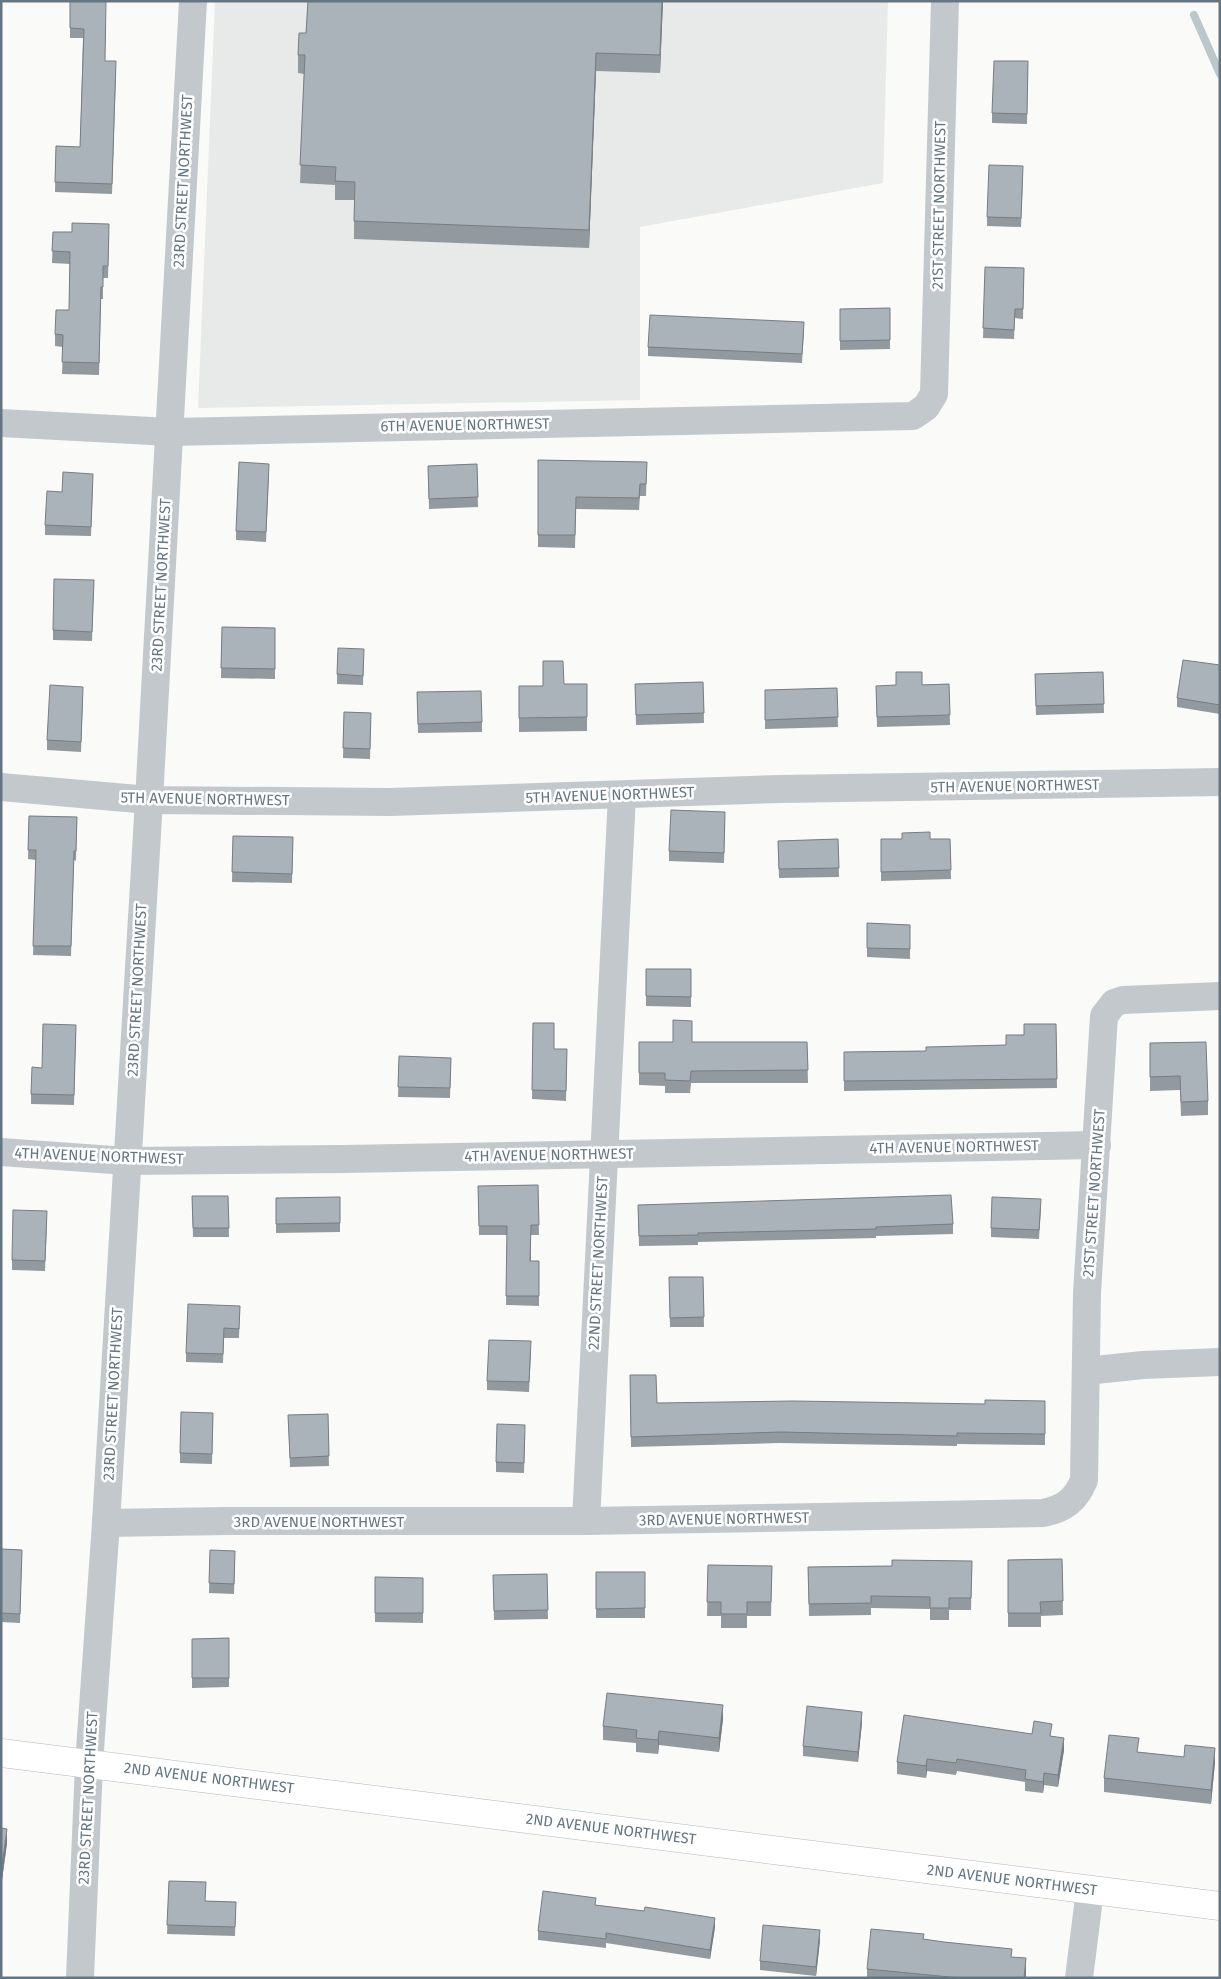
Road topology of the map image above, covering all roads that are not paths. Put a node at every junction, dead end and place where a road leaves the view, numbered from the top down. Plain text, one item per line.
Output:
1 (193, 1) edge
2 (945, 1) edge
3 (926, 407) joint
4 (1, 423) edge
5 (170, 432) junction
6 (1220, 782) edge
7 (1, 787) edge
8 (622, 795) junction
9 (149, 800) junction
10 (1220, 996) edge
11 (1097, 1144) junction
12 (1, 1152) edge
13 (604, 1153) junction
14 (127, 1161) junction
15 (1220, 1362) edge
16 (1086, 1371) junction
17 (586, 1522) junction
18 (106, 1524) junction
19 (1, 1753) edge
20 (89, 1764) junction
21 (1090, 1890) junction
22 (1220, 1906) edge
23 (80, 1978) edge
24 (1079, 1978) edge

1 - 5 street, 23RD STREET NORTHWEST
2 - 3 street, 21ST STREET NORTHWEST
3 - 5 street, 6TH AVENUE NORTHWEST
4 - 5 street, 6TH AVENUE NORTHWEST
5 - 9 street, 23RD STREET NORTHWEST
6 - 8 street, 5TH AVENUE NORTHWEST
7 - 9 street, 5TH AVENUE NORTHWEST
8 - 9 street, 5TH AVENUE NORTHWEST
8 - 13 street, 22ND STREET NORTHWEST
9 - 14 street, 23RD STREET NORTHWEST
10 - 11 street, 21ST STREET NORTHWEST
11 - 13 street, 4TH AVENUE NORTHWEST
11 - 16 street, 21ST STREET NORTHWEST
12 - 14 street, 4TH AVENUE NORTHWEST
13 - 14 street, 4TH AVENUE NORTHWEST
13 - 17 street, 22ND STREET NORTHWEST
14 - 18 street, 23RD STREET NORTHWEST
15 - 16 street
16 - 17 street, 3RD AVENUE NORTHWEST
17 - 18 street, 3RD AVENUE NORTHWEST
18 - 20 street, 23RD STREET NORTHWEST
19 - 20 main road, 2ND AVENUE NORTHWEST
20 - 21 main road, 2ND AVENUE NORTHWEST
20 - 23 street, 23RD STREET NORTHWEST
21 - 22 main road, 2ND AVENUE NORTHWEST
21 - 24 street

